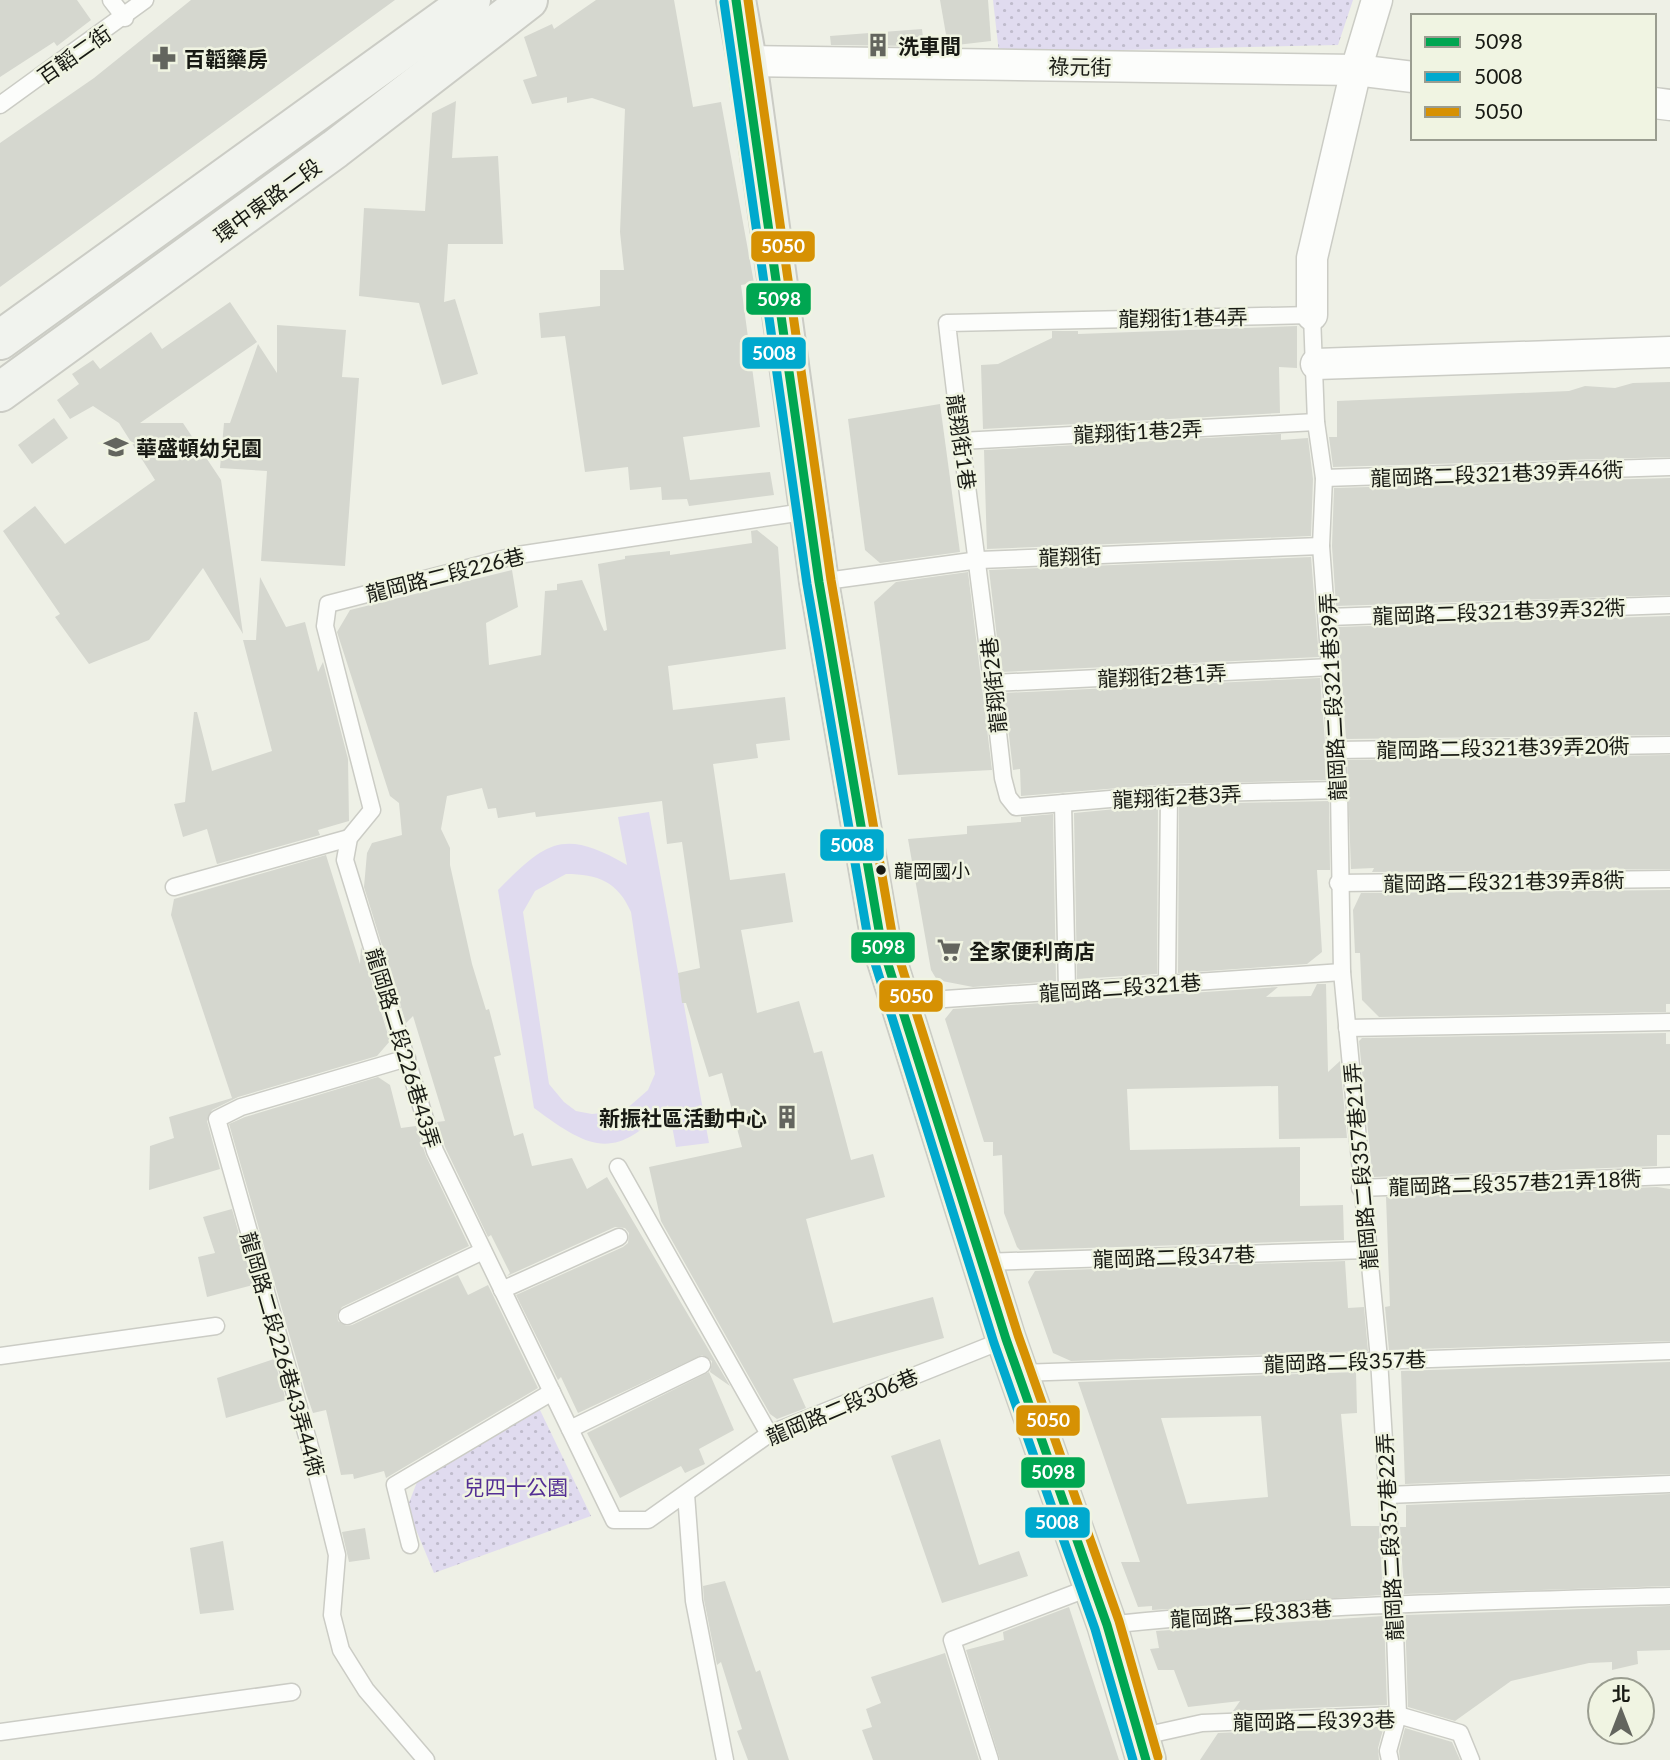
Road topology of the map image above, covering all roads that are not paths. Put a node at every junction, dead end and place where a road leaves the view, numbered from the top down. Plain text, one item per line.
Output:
1 (111, 0) edge
2 (145, 0) edge
3 (471, 0) edge
4 (528, 0) edge
5 (736, 0) edge
6 (1377, 0) edge
7 (125, 18) junction
8 (747, 61) junction
9 (1356, 70) junction
10 (1411, 77) edge
11 (0, 105) edge
12 (1312, 314) junction
13 (947, 323) joint
14 (0, 340) edge
15 (1670, 352) edge
16 (1316, 364) junction
17 (0, 392) edge
18 (1316, 422) junction
19 (960, 441) junction
20 (1670, 467) edge
21 (1324, 478) junction
22 (810, 511) junction
23 (1321, 546) junction
24 (979, 560) junction
25 (819, 582) junction
26 (1670, 605) edge
27 (1328, 617) junction
28 (1331, 667) junction
29 (993, 683) junction
30 (1670, 745) edge
31 (1336, 750) junction
32 (1339, 790) junction
33 (1169, 794) junction
34 (1063, 803) junction
35 (1016, 807) joint
36 (349, 838) junction
37 (1670, 879) edge
38 (1338, 883) junction
39 (174, 887) dead end
40 (1342, 972) junction
41 (1167, 984) junction
42 (1067, 990) junction
43 (898, 1002) junction
44 (1670, 1022) edge
45 (1347, 1028) junction
46 (407, 1058) junction
47 (618, 1167) dead end
48 (1670, 1176) edge
49 (1360, 1188) junction
50 (619, 1237) dead end
51 (1367, 1250) junction
52 (484, 1251) junction
53 (982, 1262) junction
54 (502, 1290) junction
55 (347, 1316) dead end
56 (216, 1326) dead end
57 (1670, 1351) edge
58 (0, 1356) edge
59 (1013, 1356) junction
60 (1379, 1359) junction
61 (702, 1365) dead end
62 (552, 1392) junction
63 (570, 1430) junction
64 (769, 1434) junction
65 (1670, 1484) edge
66 (686, 1494) junction
67 (1387, 1495) junction
68 (614, 1520) joint
69 (410, 1545) dead end
70 (1094, 1586) junction
71 (1670, 1596) edge
72 (1394, 1604) junction
73 (1107, 1625) junction
74 (292, 1692) dead end
75 (1398, 1715) junction
76 (0, 1731) edge
77 (1142, 1749) edge
78 (426, 1760) edge
79 (725, 1760) edge
80 (990, 1760) edge
81 (1390, 1760) edge
82 (1471, 1760) edge

1 - 7 lane
2 - 7 lane, 百韜二街
3 - 14 main road, 環中東路二段
4 - 17 main road, 環中東路二段
5 - 8 main road
6 - 9 street
7 - 11 lane, 百韜二街
8 - 9 street, 祿元街
8 - 22 main road
9 - 10 street, 祿元街
9 - 12 street
12 - 13 lane, 龍翔街1巷4弄
12 - 16 lane
13 - 19 lane, 龍翔街1巷
15 - 16 street
16 - 18 lane
18 - 19 lane, 龍翔街1巷2弄
18 - 21 lane, 龍岡路二段321巷39弄
19 - 24 lane, 龍翔街1巷
20 - 21 lane, 龍岡路二段321巷39弄46衖
21 - 23 lane, 龍岡路二段321巷39弄
22 - 25 main road
22 - 36 lane, 龍岡路二段226巷
23 - 24 lane, 龍翔街
23 - 27 lane, 龍岡路二段321巷39弄
24 - 25 lane, 龍翔街
24 - 29 lane, 龍翔街2巷
25 - 43 main road
26 - 27 lane, 龍岡路二段321巷39弄32衖
27 - 28 lane, 龍岡路二段321巷39弄
28 - 29 lane, 龍翔街2巷1弄
28 - 31 lane, 龍岡路二段321巷39弄
29 - 35 lane, 龍翔街2巷
30 - 31 lane, 龍岡路二段321巷39弄20衖
31 - 32 lane, 龍岡路二段321巷39弄
32 - 33 lane, 龍翔街2巷3弄
32 - 38 lane, 龍岡路二段321巷39弄
33 - 34 lane, 龍翔街2巷3弄
33 - 41 lane
34 - 35 lane, 龍翔街2巷3弄
34 - 42 lane
36 - 39 lane
36 - 46 lane, 龍岡路二段226巷43弄
37 - 38 lane, 龍岡路二段321巷39弄8衖
38 - 40 lane, 龍岡路二段321巷39弄
40 - 41 lane, 龍岡路二段321巷
40 - 45 lane, 龍岡路二段357巷21弄
41 - 42 lane, 龍岡路二段321巷
42 - 43 lane, 龍岡路二段321巷
43 - 53 main road
44 - 45 lane
45 - 49 lane, 龍岡路二段357巷21弄
46 - 52 lane, 龍岡路二段226巷43弄
46 - 78 lane, 龍岡路二段226巷43弄44衖
47 - 64 lane
48 - 49 lane, 龍岡路二段357巷21弄18衖
49 - 51 lane, 龍岡路二段357巷21弄
50 - 54 lane
51 - 53 lane, 龍岡路二段347巷
51 - 60 lane, 龍岡路二段357巷21弄
52 - 54 lane, 龍岡路二段226巷43弄
52 - 55 lane
53 - 59 main road
54 - 62 lane, 龍岡路二段226巷43弄
56 - 58 lane
57 - 60 lane, 龍岡路二段357巷
59 - 60 lane, 龍岡路二段357巷
59 - 64 lane, 龍岡路二段306巷
59 - 70 main road
60 - 67 lane, 龍岡路二段357巷22弄
61 - 63 lane
62 - 63 lane, 龍岡路二段226巷43弄
62 - 69 lane
63 - 68 lane, 龍岡路二段226巷43弄
64 - 66 lane, 龍岡路二段306巷
65 - 67 lane
66 - 68 lane, 龍岡路二段306巷
66 - 79 lane
67 - 72 lane, 龍岡路二段357巷22弄
70 - 73 main road
70 - 80 lane
71 - 72 lane, 龍岡路二段383巷
72 - 73 lane, 龍岡路二段383巷
72 - 75 lane, 龍岡路二段357巷22弄
73 - 77 main road
74 - 76 lane
75 - 77 lane, 龍岡路二段393巷
75 - 81 lane, 龍岡路二段357巷22弄
75 - 82 lane, 龍岡路二段393巷

